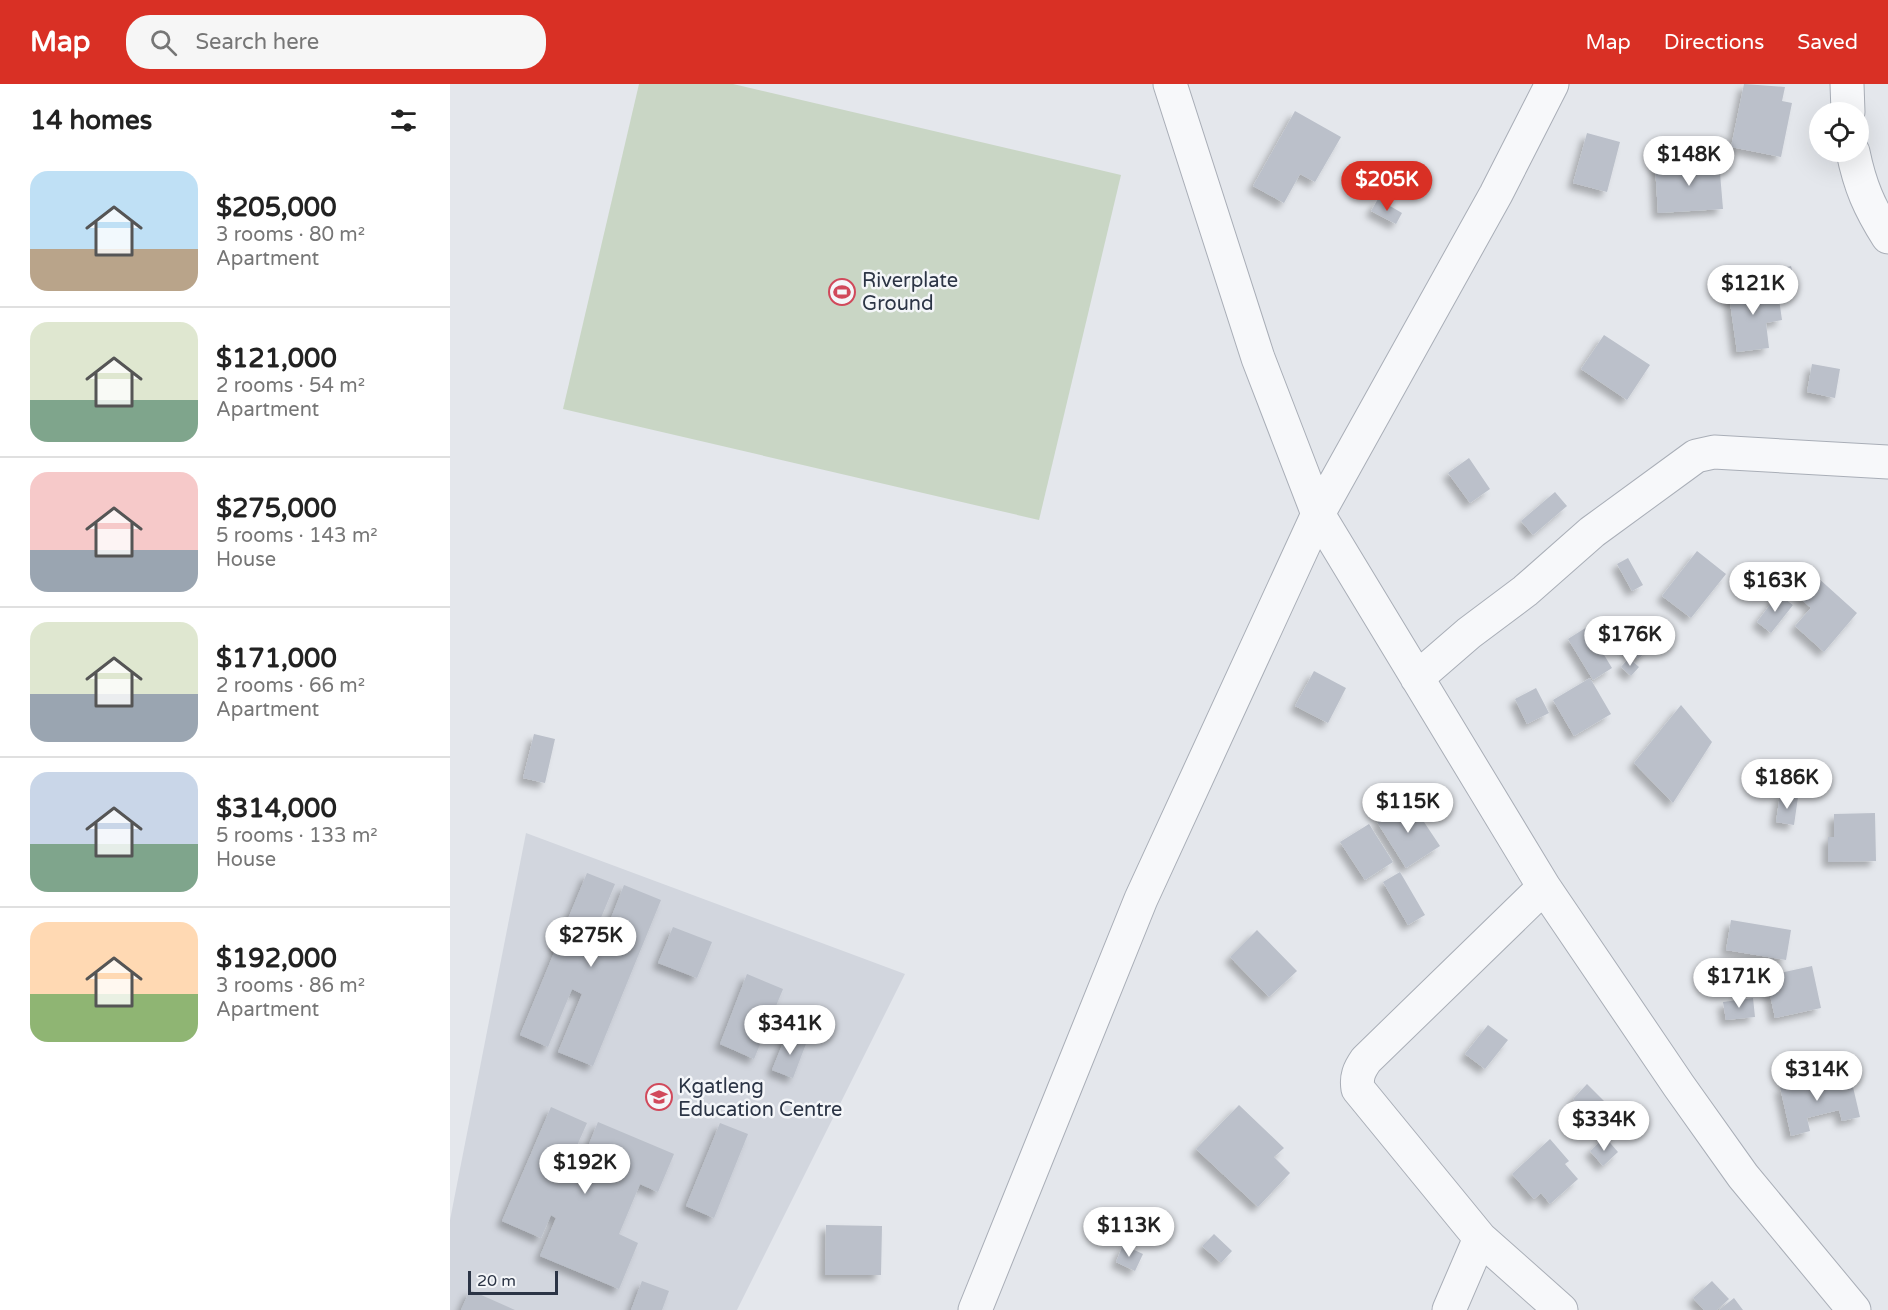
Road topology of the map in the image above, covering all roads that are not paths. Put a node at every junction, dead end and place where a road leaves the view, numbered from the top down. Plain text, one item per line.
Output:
1 (1170, 84) edge
2 (1552, 84) edge
3 (1847, 84) edge
4 (1848, 102) edge
5 (1855, 162) edge
6 (1888, 237) edge
7 (1888, 462) edge
8 (1318, 514) junction
9 (1417, 678) junction
10 (1545, 887) junction
11 (1480, 1238) junction
12 (975, 1310) edge
13 (1449, 1310) edge
14 (1561, 1310) edge
15 (1854, 1310) edge

1 - 8 street
2 - 8 street
3 - 4 street
5 - 6 street
7 - 9 street
8 - 9 street
8 - 12 street
9 - 10 street
10 - 11 street
10 - 15 street
11 - 13 street
11 - 14 street

